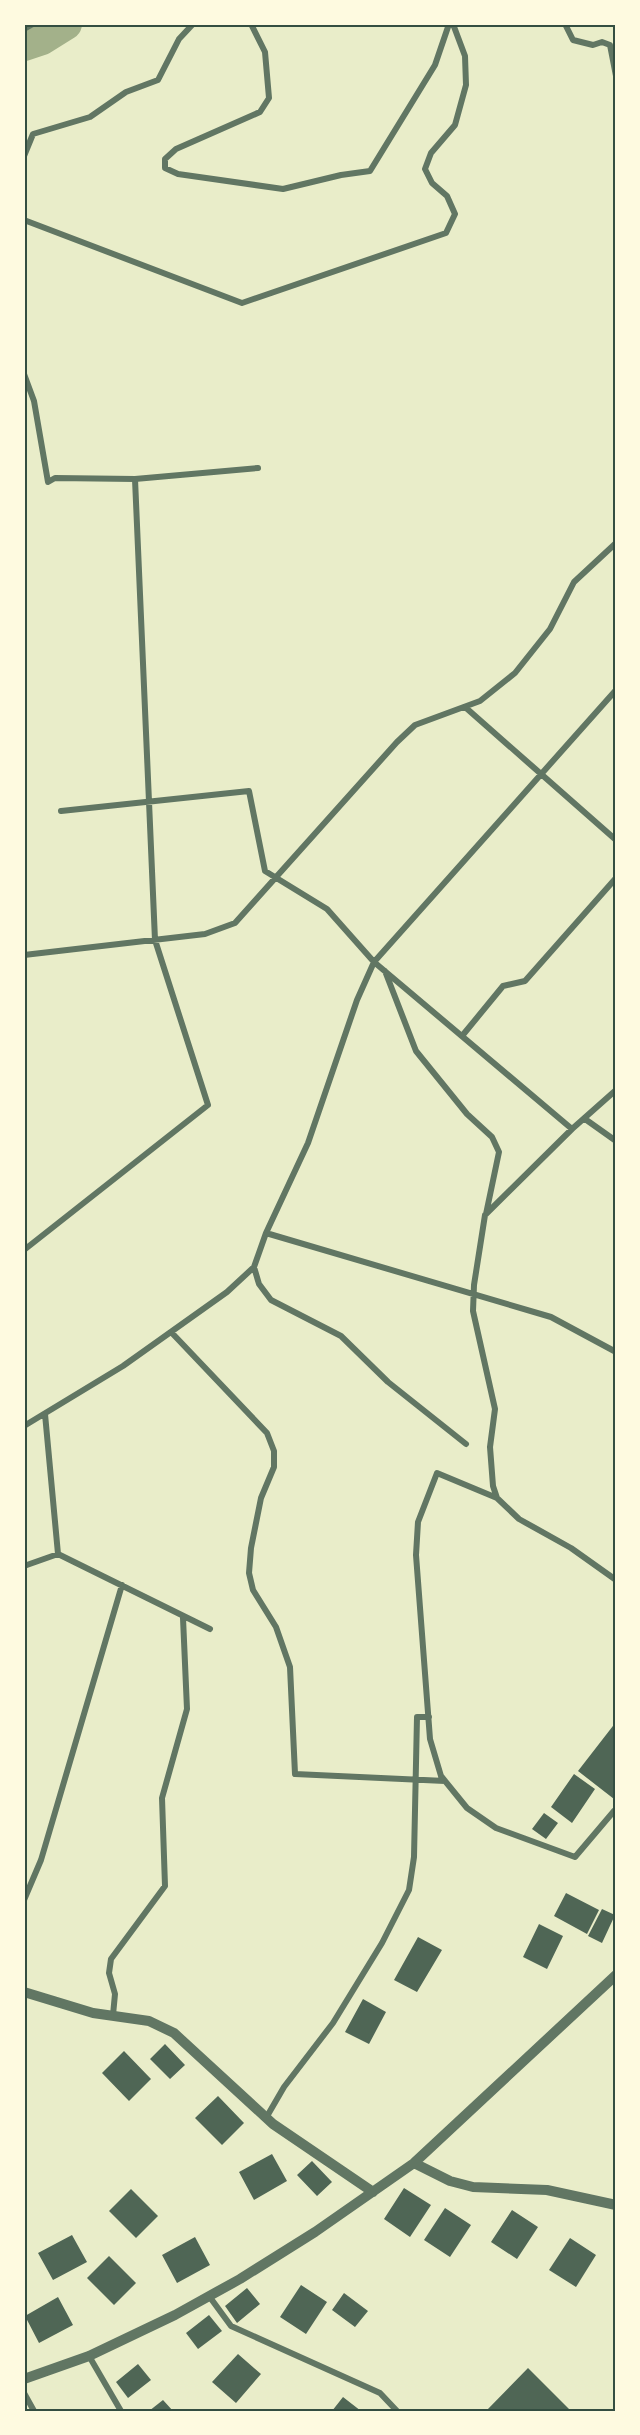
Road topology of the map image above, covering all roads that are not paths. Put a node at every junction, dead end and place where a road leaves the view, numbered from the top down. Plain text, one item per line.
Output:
1 (33, 24) edge
2 (193, 24) edge
3 (251, 24) edge
4 (451, 24) edge
5 (565, 24) edge
6 (24, 29) edge
7 (616, 76) edge
8 (24, 156) edge
9 (24, 220) edge
10 (24, 374) edge
11 (258, 468) dead end
12 (135, 479) junction
13 (616, 543) edge
14 (616, 690) edge
15 (465, 707) junction
16 (540, 775) junction
17 (149, 802) junction
18 (61, 811) dead end
19 (616, 840) edge
20 (275, 876) junction
21 (616, 878) edge
22 (155, 940) junction
23 (24, 955) edge
24 (374, 962) junction
25 (385, 971) junction
26 (462, 1036) junction
27 (616, 1090) edge
28 (585, 1119) junction
29 (572, 1129) junction
30 (616, 1141) edge
31 (485, 1215) junction
32 (266, 1233) junction
33 (24, 1250) edge
34 (254, 1267) junction
35 (473, 1295) junction
36 (171, 1332) junction
37 (616, 1352) edge
38 (45, 1414) junction
39 (24, 1426) edge
40 (466, 1444) dead end
41 (497, 1498) junction
42 (58, 1554) junction
43 (24, 1566) edge
44 (616, 1580) edge
45 (122, 1586) junction
46 (183, 1618) junction
47 (210, 1629) dead end
48 (429, 1717) junction
49 (416, 1780) junction
50 (446, 1781) junction
51 (616, 1813) edge
52 (24, 1900) edge
53 (616, 1975) edge
54 (24, 1992) edge
55 (113, 2015) junction
56 (266, 2118) junction
57 (414, 2163) junction
58 (373, 2192) junction
59 (616, 2205) edge
60 (209, 2296) junction
61 (89, 2356) junction
62 (24, 2379) edge
63 (24, 2393) edge
64 (34, 2411) edge
65 (121, 2411) edge
66 (397, 2411) edge

1 - 6 street
2 - 8 street
3 - 4 street
4 - 9 street
5 - 7 street
10 - 12 street
11 - 12 street
12 - 17 street
13 - 15 street
14 - 16 street
15 - 16 street
15 - 20 street
16 - 19 street
16 - 24 street
17 - 18 street
17 - 20 street
17 - 22 street
20 - 22 street
20 - 24 street
21 - 26 street
22 - 23 street
22 - 33 street
24 - 25 street
24 - 32 street
25 - 26 street
25 - 31 street
26 - 29 street
27 - 28 street
28 - 29 street
28 - 30 street
29 - 31 street
31 - 35 street
32 - 34 street
32 - 35 street
34 - 36 street
34 - 40 street
35 - 37 street
35 - 41 street
36 - 38 street
36 - 49 street
38 - 39 street
38 - 42 street
41 - 44 street
41 - 48 street
42 - 43 street
42 - 45 street
45 - 46 street
45 - 52 street
46 - 47 street
46 - 55 street
48 - 49 street
48 - 50 street
49 - 50 street
49 - 56 street
50 - 51 street
53 - 57 street
54 - 55 street
55 - 56 street
56 - 58 street
57 - 58 street
57 - 59 street
58 - 60 street
60 - 61 street
60 - 66 street
61 - 62 street
61 - 65 street
63 - 64 street

